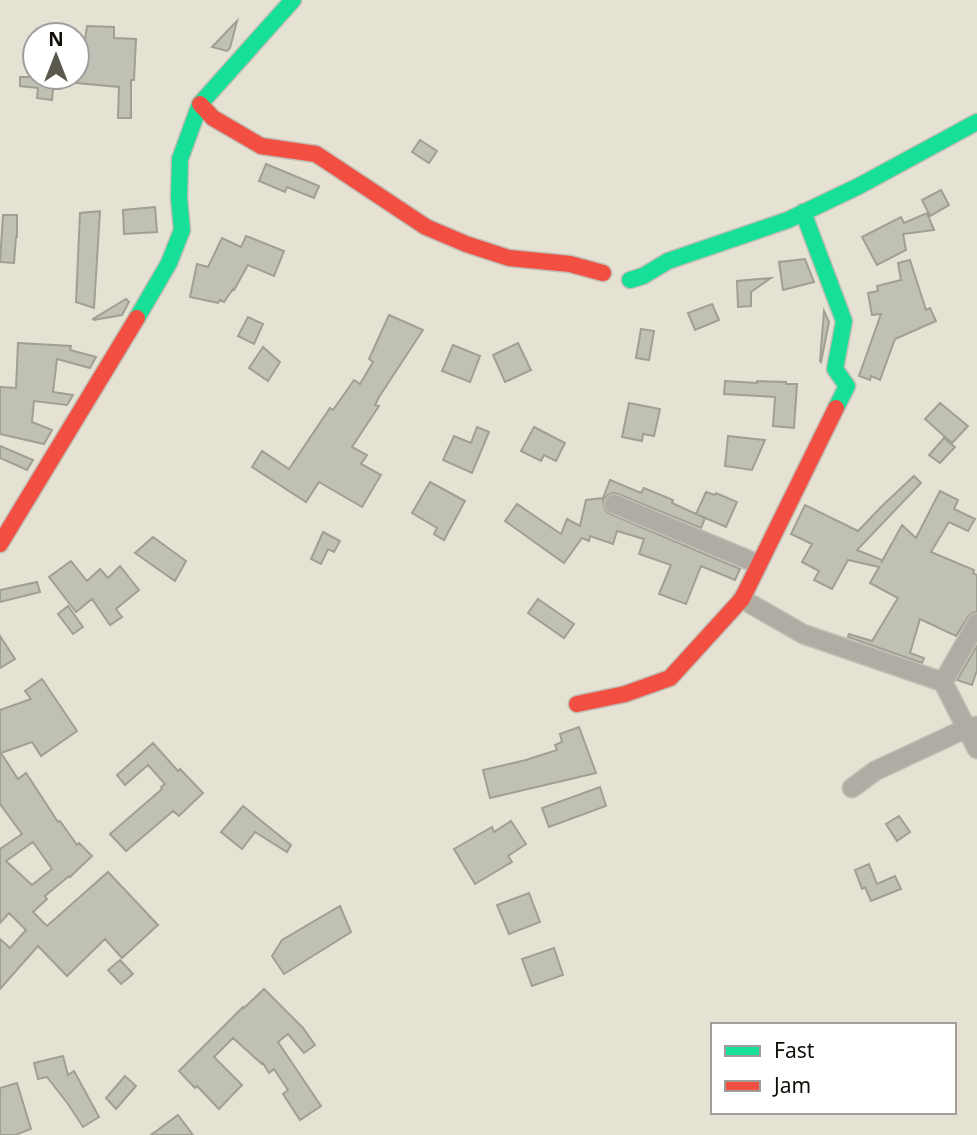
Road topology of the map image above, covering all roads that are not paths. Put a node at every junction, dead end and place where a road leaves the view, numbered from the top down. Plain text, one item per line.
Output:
1 (293, 0) edge
2 (200, 104) junction
3 (977, 122) edge
4 (803, 212) junction
5 (603, 273) dead end
6 (630, 280) dead end
7 (614, 504) dead end
8 (0, 544) edge
9 (758, 564) junction
10 (742, 598) junction
11 (977, 623) edge
12 (943, 682) junction
13 (577, 704) dead end
14 (972, 727) edge
15 (977, 748) edge
16 (852, 788) dead end

1 - 2 street
2 - 5 street
2 - 8 street
3 - 4 street
4 - 6 street
4 - 9 street
7 - 9 street
9 - 10 street
10 - 12 street
10 - 13 street
11 - 12 street
12 - 14 street
14 - 15 street
14 - 16 street

